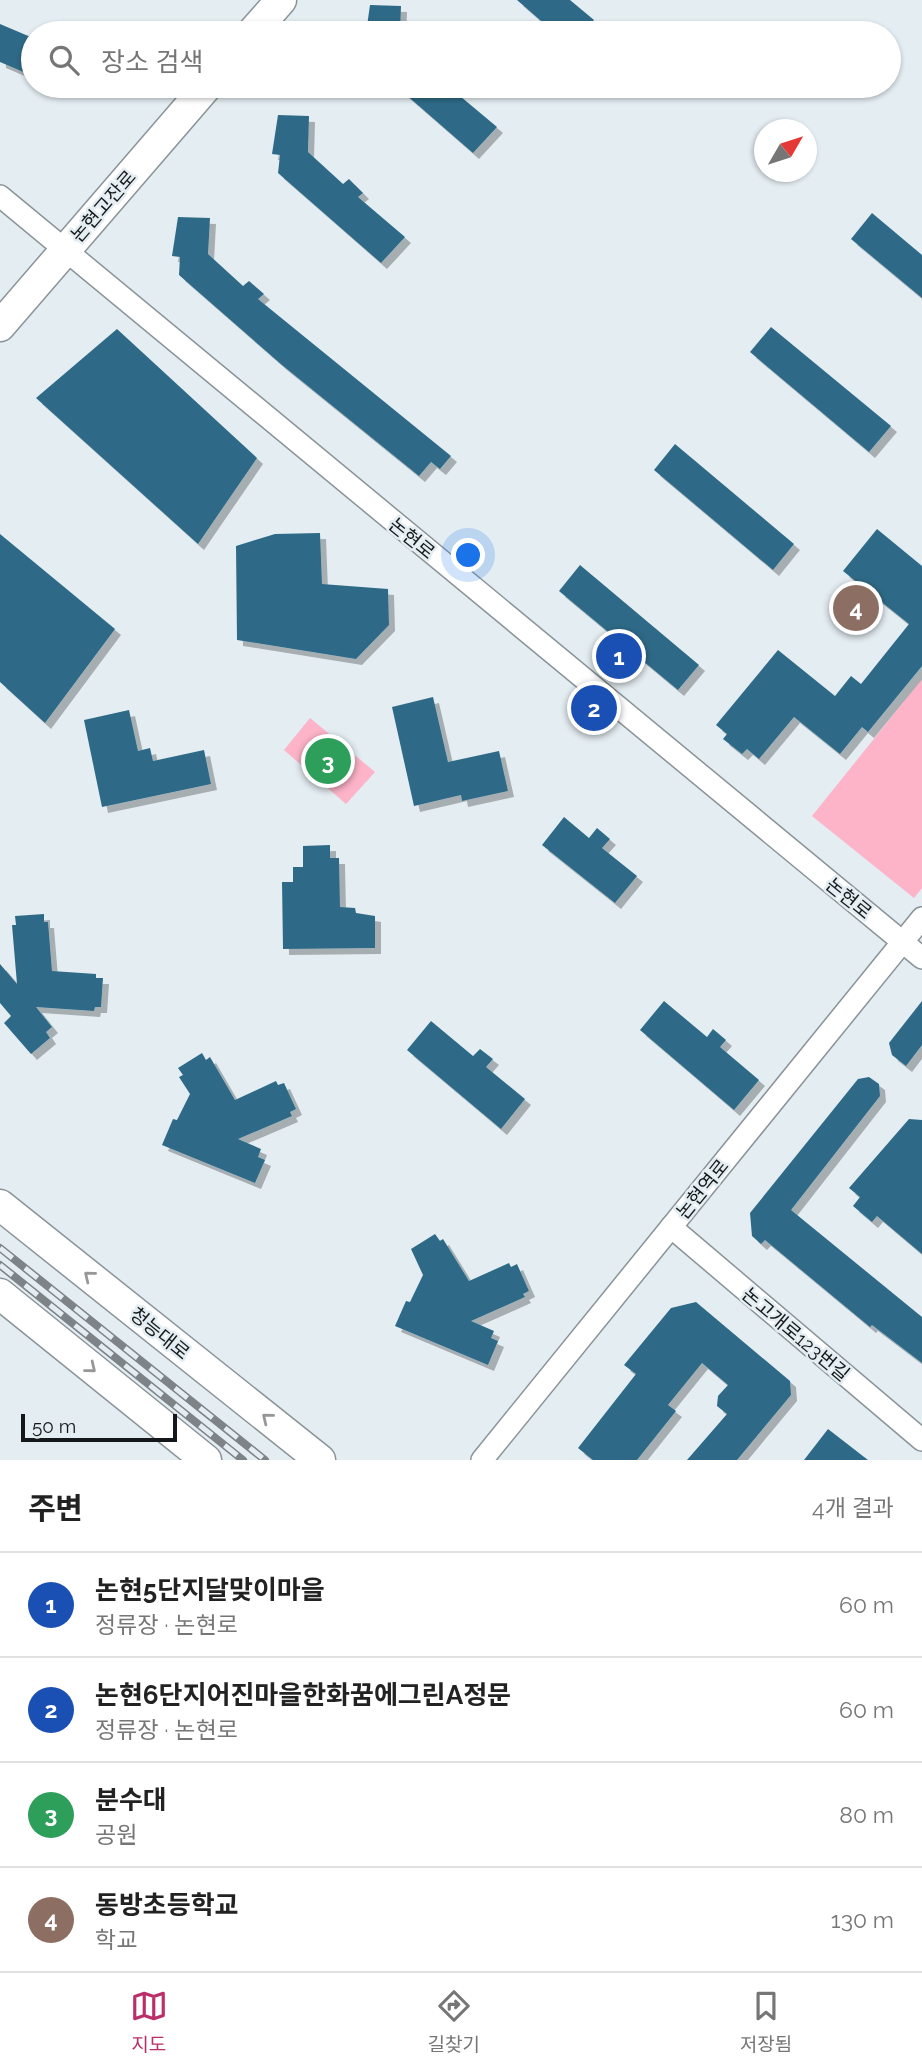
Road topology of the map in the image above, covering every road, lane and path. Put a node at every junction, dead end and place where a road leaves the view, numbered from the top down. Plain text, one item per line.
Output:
1 (281, 0) edge
2 (263, 21) edge
3 (197, 98) edge
4 (0, 196) edge
5 (65, 251) junction
6 (0, 327) edge
7 (922, 918) edge
8 (903, 942) junction
9 (922, 958) edge
10 (0, 1205) edge
11 (671, 1227) junction
12 (0, 1294) edge
13 (922, 1440) edge
14 (206, 1460) edge
15 (320, 1460) edge
16 (482, 1460) edge

1 - 2 main road
3 - 5 main road, 논현고잔로
4 - 5 street, 논현로
5 - 6 main road, 논현고잔로
5 - 8 street, 논현로
7 - 8 street, 논현역로
8 - 9 street, 논현로
8 - 11 street, 논현역로
15 -> 10 main road, 청능대로
11 - 13 street, 논고개로123번길
11 - 16 street, 논현역로
12 -> 14 main road

